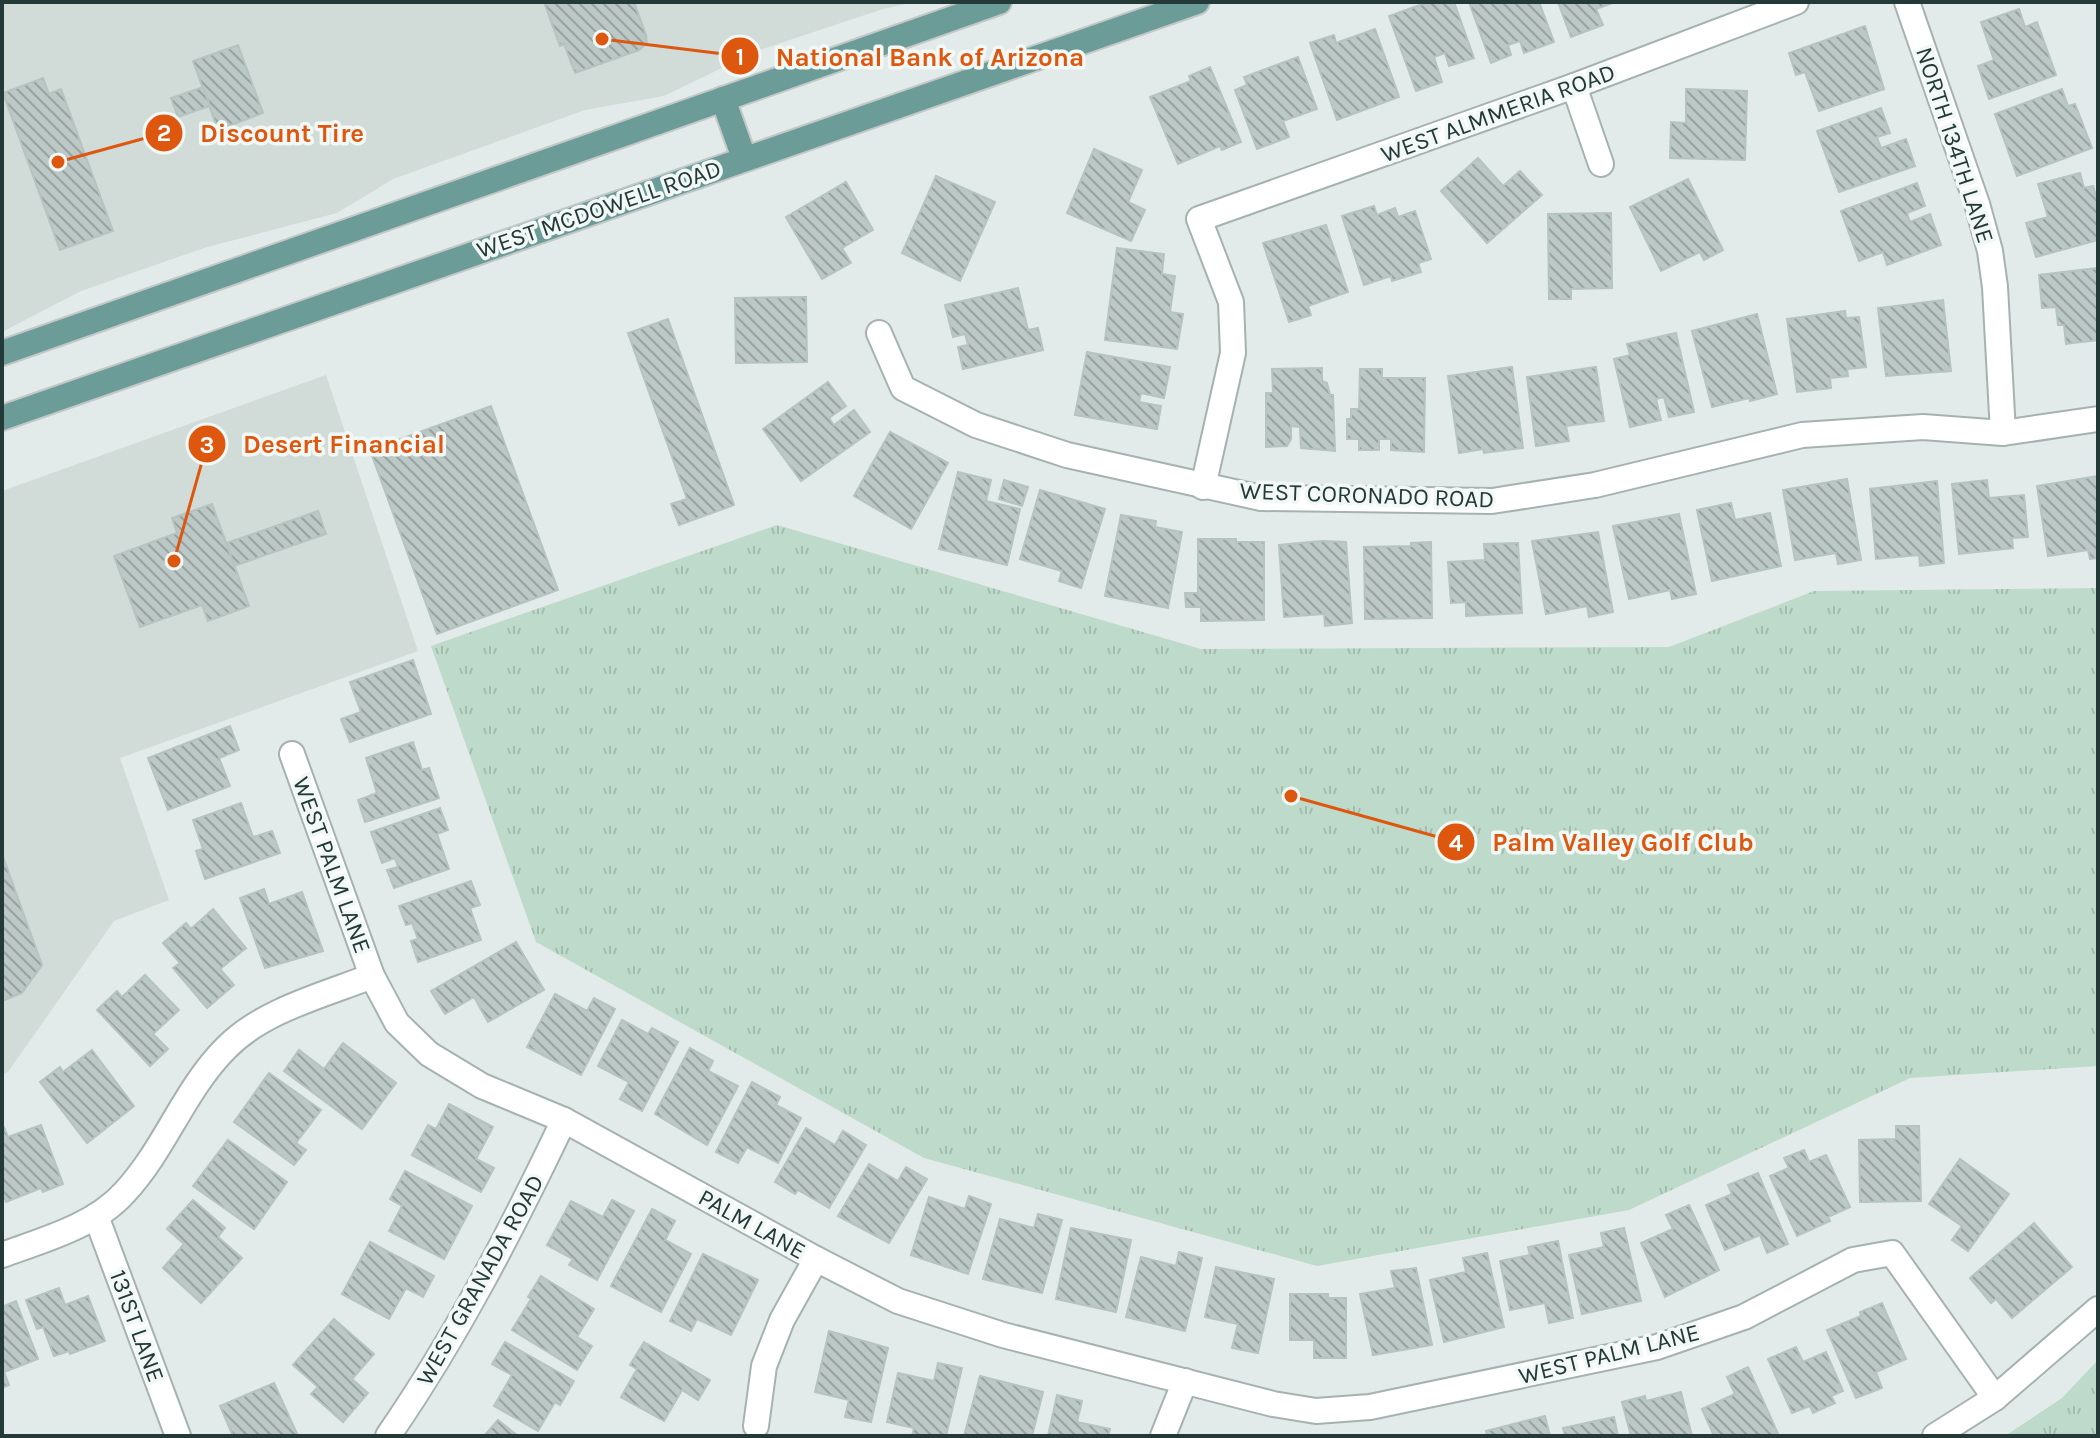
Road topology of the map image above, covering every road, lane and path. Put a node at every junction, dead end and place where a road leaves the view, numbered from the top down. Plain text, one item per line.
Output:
1 (999, 2) edge
2 (1197, 2) edge
3 (1796, 2) edge
4 (1907, 2) edge
5 (1574, 86) junction
6 (723, 99) junction
7 (744, 158) junction
8 (1601, 164) dead end
9 (879, 333) dead end
10 (2, 353) edge
11 (2096, 417) edge
12 (2, 418) edge
13 (2003, 433) junction
14 (1203, 487) junction
15 (292, 754) dead end
16 (372, 976) junction
17 (564, 1120) junction
18 (96, 1216) junction
19 (2, 1255) edge
20 (816, 1259) junction
21 (2098, 1309) edge
22 (1185, 1381) junction
23 (1995, 1398) junction
24 (756, 1426) dead end
25 (178, 1436) edge
26 (388, 1436) edge
27 (1163, 1436) edge
28 (1935, 1436) edge

1 - 6 main road
2 - 7 main road, WEST MCDOWELL ROAD
3 - 5 street, WEST ALMMERIA ROAD
4 - 13 street, NORTH 134TH LANE
5 - 8 street
5 - 14 street, WEST ALMMERIA ROAD
6 - 7 main road
6 - 10 main road
7 - 12 main road, WEST MCDOWELL ROAD
9 - 14 street, WEST CORONADO ROAD
11 - 13 street, WEST CORONADO ROAD
13 - 14 street, WEST CORONADO ROAD
15 - 16 street, WEST PALM LANE
16 - 17 street, PALM LANE
16 - 18 street
17 - 20 street, PALM LANE
17 - 26 street, WEST GRANADA ROAD
18 - 19 street
18 - 25 street, 131ST LANE
20 - 22 street, PALM LANE
20 - 24 street
21 - 23 street
22 - 23 street, WEST PALM LANE
22 - 27 street
23 - 28 street

